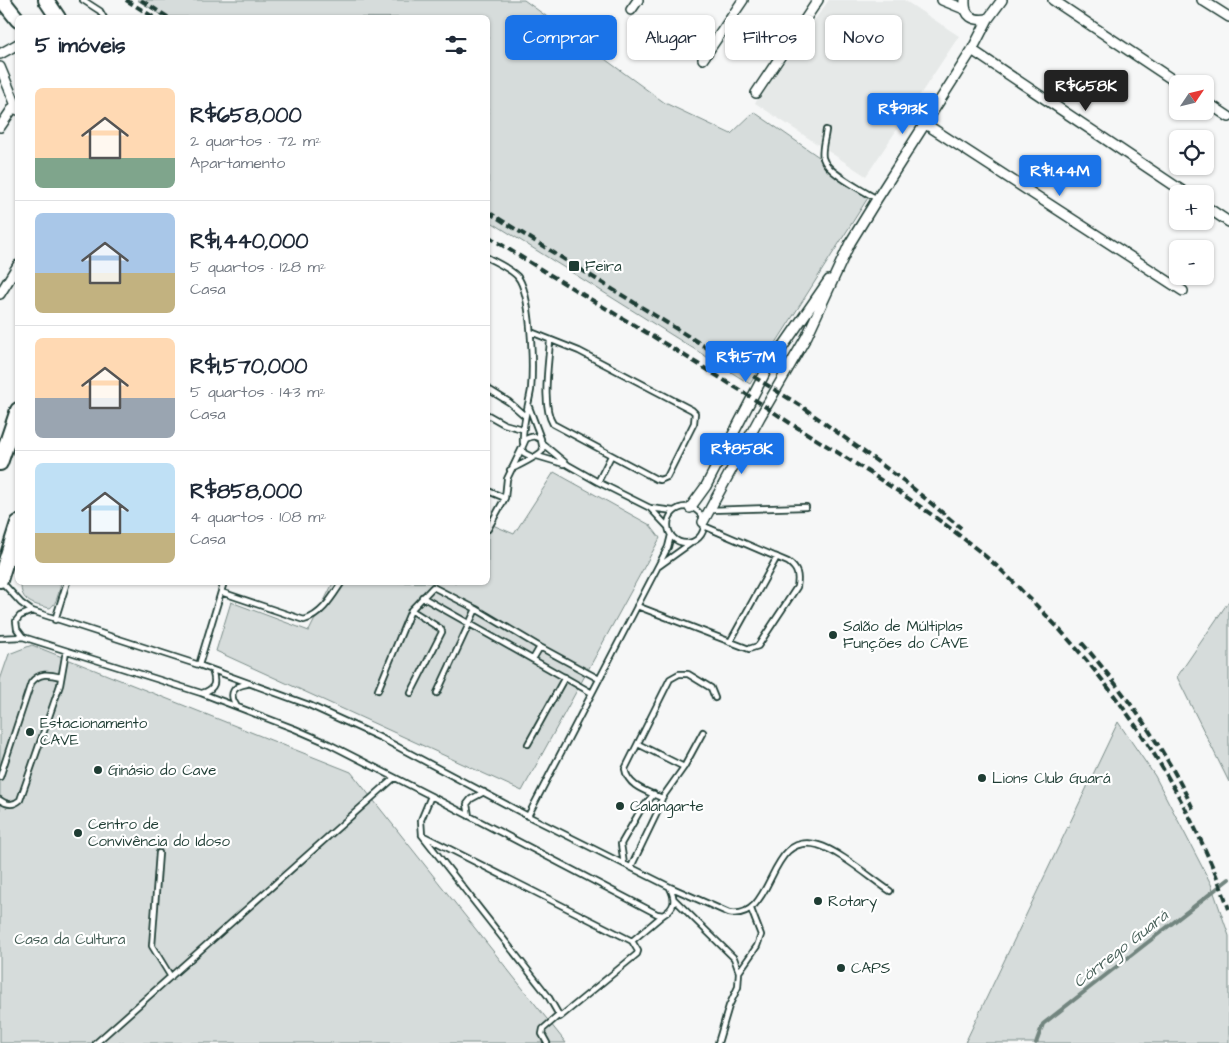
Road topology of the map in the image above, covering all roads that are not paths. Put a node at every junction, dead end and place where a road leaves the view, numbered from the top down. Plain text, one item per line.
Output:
1 (2, 0) edge
2 (46, 0) edge
3 (83, 0) edge
4 (638, 0) edge
5 (743, 0) edge
6 (818, 0) edge
7 (942, 0) edge
8 (1002, 0) edge
9 (1053, 0) edge
10 (1202, 0) edge
11 (965, 4) edge
12 (1215, 4) edge
13 (631, 10) dead end
14 (100, 11) junction
15 (56, 15) edge
16 (102, 15) edge
17 (105, 15) edge
18 (15, 16) edge
19 (1229, 17) edge
20 (988, 19) junction
21 (715, 41) edge
22 (15, 46) edge
23 (972, 50) junction
24 (0, 54) edge
25 (0, 67) edge
26 (1169, 77) edge
27 (756, 93) dead end
28 (15, 104) edge
29 (1214, 107) edge
30 (15, 108) edge
31 (1229, 117) edge
32 (924, 123) junction
33 (0, 127) edge
34 (826, 130) dead end
35 (1174, 185) edge
36 (877, 199) junction
37 (1214, 212) edge
38 (1229, 222) edge
39 (490, 259) edge
40 (840, 264) junction
41 (15, 270) edge
42 (1183, 290) dead end
43 (0, 294) edge
44 (530, 332) junction
45 (550, 340) junction
46 (490, 389) edge
47 (528, 405) junction
48 (490, 416) edge
49 (526, 416) junction
50 (15, 419) edge
51 (522, 430) junction
52 (542, 442) junction
53 (523, 445) junction
54 (535, 456) junction
55 (611, 456) junction
56 (0, 462) edge
57 (568, 465) junction
58 (510, 470) junction
59 (598, 482) junction
60 (490, 492) edge
61 (504, 498) junction
62 (806, 507) dead end
63 (650, 508) junction
64 (690, 508) junction
65 (710, 510) junction
66 (674, 512) junction
67 (704, 524) junction
68 (490, 525) edge
69 (668, 528) junction
70 (15, 532) edge
71 (671, 535) junction
72 (692, 542) junction
73 (777, 557) junction
74 (658, 567) junction
75 (0, 580) edge
76 (66, 585) edge
77 (223, 585) edge
78 (340, 585) edge
79 (221, 592) junction
80 (422, 597) junction
81 (636, 606) junction
82 (476, 609) junction
83 (411, 610) junction
84 (32, 611) junction
85 (55, 620) junction
86 (469, 623) junction
87 (23, 637) junction
88 (0, 638) edge
89 (730, 642) junction
90 (540, 647) junction
91 (66, 650) junction
92 (533, 659) junction
93 (199, 665) junction
94 (212, 670) junction
95 (565, 677) junction
96 (61, 678) junction
97 (599, 679) junction
98 (248, 684) junction
99 (378, 690) dead end
100 (410, 693) dead end
101 (437, 693) dead end
102 (592, 693) junction
103 (201, 694) junction
104 (715, 698) dead end
105 (236, 706) junction
106 (703, 732) dead end
107 (528, 744) dead end
108 (638, 744) junction
109 (684, 766) junction
110 (0, 777) edge
111 (394, 778) junction
112 (484, 792) junction
113 (654, 794) junction
114 (431, 796) junction
115 (662, 798) junction
116 (0, 800) edge
117 (469, 816) junction
118 (528, 816) junction
119 (422, 835) junction
120 (159, 853) dead end
121 (624, 864) junction
122 (631, 867) junction
123 (670, 887) junction
124 (890, 891) dead end
125 (674, 899) junction
126 (751, 909) junction
127 (663, 915) junction
128 (632, 941) junction
129 (739, 972) junction
130 (171, 977) junction
131 (558, 1016) junction
132 (96, 1043) edge
133 (547, 1043) edge
134 (718, 1043) edge

1 - 18 main road
2 - 15 main road
3 - 14 lane
4 - 13 street
5 - 21 street
6 - 27 street
7 - 11 street
8 - 20 street
9 - 26 street
10 - 12 street
11 - 20 street
12 - 19 street
14 - 16 lane
14 - 17 lane
20 - 23 street
22 - 24 street
23 - 32 street
23 - 35 street
25 - 28 street
29 - 31 street
30 - 33 street
32 - 36 street
32 - 42 street
34 - 36 lane
36 - 40 street
37 - 38 street
39 - 44 lane
40 - 64 street
40 - 65 street
41 - 43 street
44 - 45 lane
44 - 47 lane
45 - 55 lane
45 - 55 lane
46 - 49 lane
47 - 49 lane
47 - 52 lane
48 - 51 lane
49 - 51 lane
50 - 56 main road
51 - 53 lane
52 - 53 lane
52 - 54 lane
52 - 57 lane
53 - 54 lane
53 - 58 lane
54 - 57 lane
54 - 58 lane
55 - 59 lane
57 - 59 lane
58 - 61 lane
59 - 63 lane
60 - 61 lane
61 - 68 lane
62 - 65 lane
63 - 66 lane
63 - 69 lane
64 - 66 lane
64 - 67 lane
65 - 67 street
66 - 69 lane
67 - 72 lane
67 - 73 lane
69 - 71 lane
70 - 75 main road
71 - 72 lane
71 - 74 lane
72 - 74 lane
73 - 89 lane
73 - 89 lane
74 - 81 lane
75 - 84 lane
76 - 85 lane
77 - 79 lane
78 - 79 lane
79 - 93 lane
80 - 82 lane
80 - 83 lane
80 - 86 lane
81 - 89 lane
81 - 97 lane
82 - 86 lane
82 - 90 lane
83 - 99 lane
83 - 100 lane
84 - 85 lane
84 - 87 lane
85 - 93 lane
86 - 92 lane
86 - 101 lane
87 - 88 lane
87 - 91 lane
90 - 92 lane
90 - 97 lane
91 - 96 lane
91 - 103 lane
92 - 95 lane
93 - 94 lane
94 - 98 lane
94 - 103 lane
95 - 102 lane
95 - 107 lane
96 - 110 lane
96 - 116 lane
97 - 102 lane
98 - 105 lane
98 - 112 lane
102 - 118 lane
103 - 105 lane
104 - 108 lane
105 - 111 lane
106 - 109 lane
108 - 109 lane
108 - 113 lane
109 - 115 lane
111 - 114 lane
111 - 130 lane
112 - 117 lane
112 - 118 lane
113 - 115 lane
113 - 121 lane
114 - 117 lane
114 - 119 lane
115 - 122 lane
117 - 127 lane
118 - 121 lane
119 - 128 lane
119 - 131 lane
120 - 130 lane
121 - 122 lane
122 - 123 lane
123 - 125 lane
123 - 126 lane
124 - 126 lane
125 - 127 lane
125 - 129 lane
126 - 129 lane
127 - 128 lane
128 - 131 lane
129 - 134 lane
130 - 132 lane
131 - 133 lane

